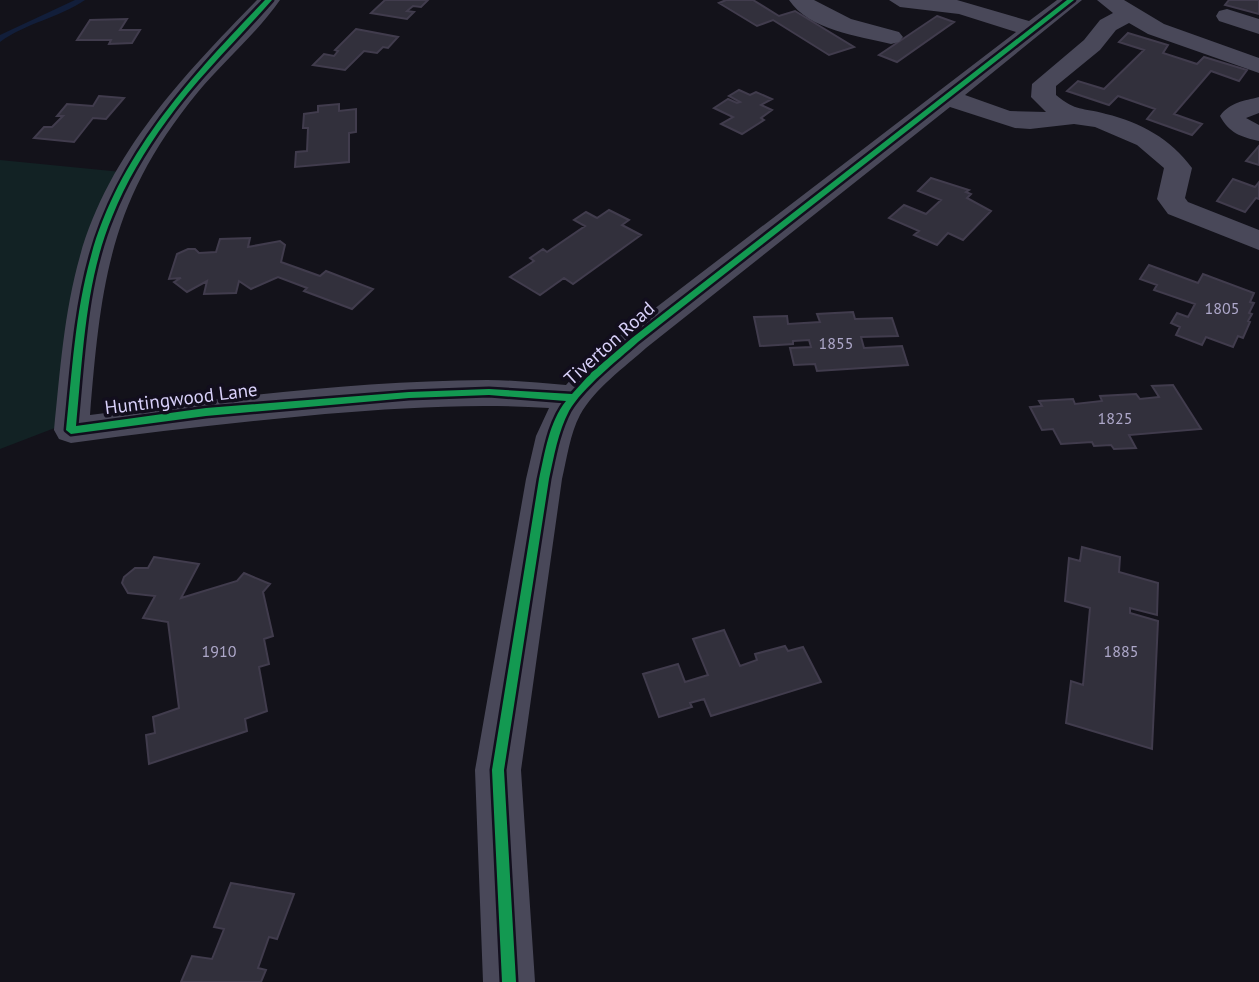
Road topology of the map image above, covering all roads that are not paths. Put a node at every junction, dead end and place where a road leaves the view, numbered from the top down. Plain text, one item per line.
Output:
1 (269, 0) edge
2 (800, 0) edge
3 (1070, 0) edge
4 (1108, 0) edge
5 (908, 3) edge
6 (1128, 14) junction
7 (1227, 16) dead end
8 (1259, 27) edge
9 (1032, 30) junction
10 (891, 37) junction
11 (868, 53) dead end
12 (1259, 66) edge
13 (948, 97) junction
14 (1259, 105) edge
15 (1067, 117) junction
16 (1259, 133) edge
17 (1259, 241) edge
18 (573, 398) junction
19 (509, 982) edge

1 - 18 street, Huntingwood Lane
2 - 10 street
3 - 9 street, Tiverton Road
4 - 6 street
5 - 9 street
5 - 10 street
6 - 12 street
6 - 15 street
7 - 8 street
9 - 13 street, Tiverton Road
10 - 11 street
13 - 15 street
13 - 18 street, Tiverton Road
14 - 16 street
15 - 17 street
18 - 19 street, Tiverton Road

